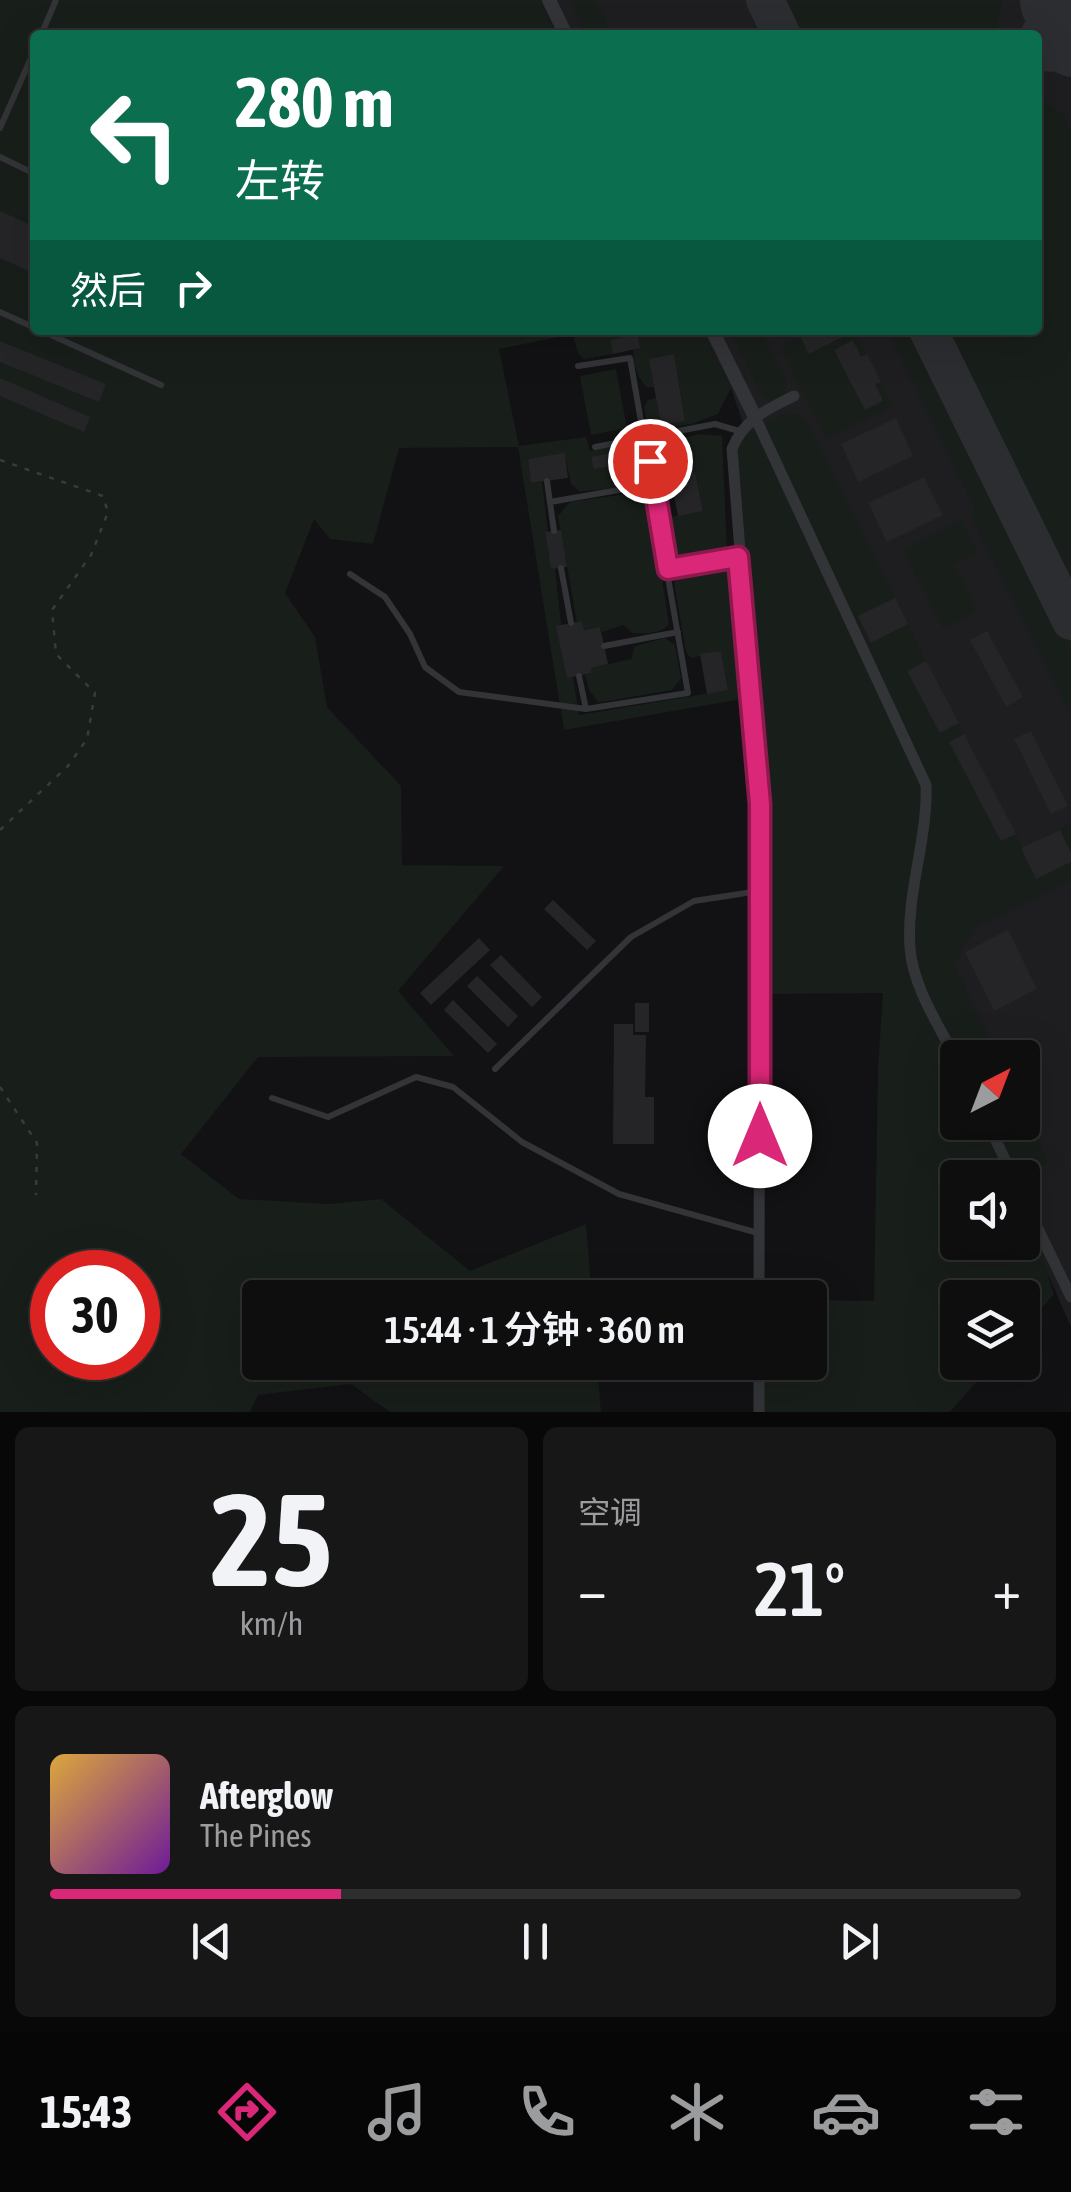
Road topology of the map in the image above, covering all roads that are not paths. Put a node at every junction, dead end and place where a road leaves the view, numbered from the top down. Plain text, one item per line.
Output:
1 (56, 0) edge
2 (548, 0) edge
3 (43, 30) edge
4 (563, 30) edge
5 (30, 59) edge
6 (0, 128) edge
7 (0, 158) edge
8 (30, 172) edge
9 (0, 312) edge
10 (30, 326) edge
11 (50, 335) edge
12 (714, 335) edge
13 (578, 366) dead end
14 (161, 386) dead end
15 (794, 396) dead end
16 (754, 417) junction
17 (739, 431) junction
18 (645, 438) junction
19 (595, 448) dead end
20 (547, 481) dead end
21 (654, 484) junction
22 (550, 502) junction
23 (554, 531) dead end
24 (738, 557) junction
25 (561, 568) dead end
26 (668, 569) junction
27 (350, 574) dead end
28 (570, 623) dead end
29 (678, 632) junction
30 (604, 646) dead end
31 (579, 676) dead end
32 (586, 709) junction
33 (760, 890) junction
34 (947, 1040) edge
35 (495, 1068) dead end
36 (272, 1098) dead end
37 (1040, 1233) edge
38 (760, 1234) junction
39 (760, 1280) edge
40 (1071, 1297) edge
41 (759, 1380) edge
42 (759, 1412) edge

1 - 3 lane
2 - 4 street
5 - 6 lane
7 - 8 lane
9 - 10 lane
11 - 14 lane
12 - 16 street
13 - 18 lane
15 - 16 street
16 - 17 street
16 - 34 street
17 - 18 lane
17 - 24 street
18 - 19 lane
18 - 21 lane
20 - 22 lane
21 - 22 lane
21 - 26 lane
22 - 23 lane
24 - 26 lane
24 - 33 street
25 - 28 lane
26 - 29 lane
27 - 32 lane
29 - 30 lane
29 - 32 lane
31 - 32 lane
33 - 35 lane
33 - 38 street
36 - 38 lane
37 - 40 street
38 - 39 street
41 - 42 street

